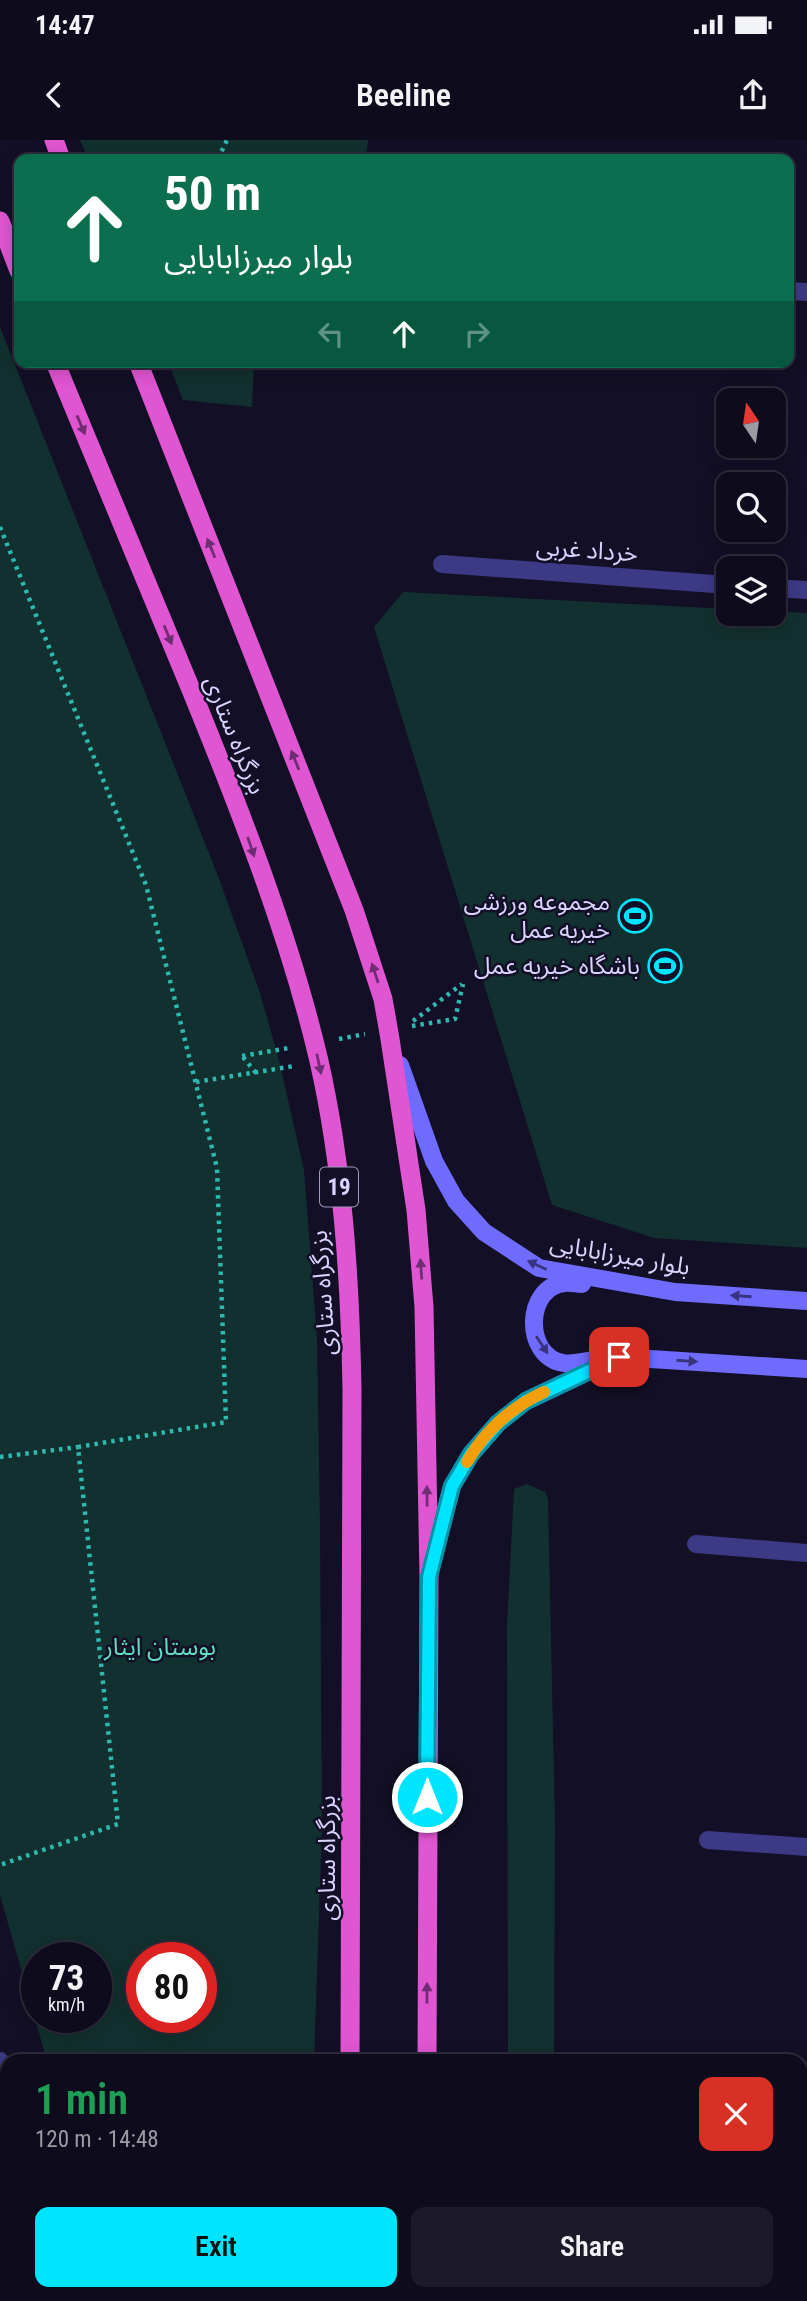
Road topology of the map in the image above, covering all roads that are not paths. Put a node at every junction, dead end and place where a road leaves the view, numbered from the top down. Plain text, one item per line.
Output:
1 (0, 221) edge
2 (14, 258) edge
3 (57, 368) edge
4 (140, 368) edge
5 (442, 564) dead end
6 (716, 584) edge
7 (786, 589) edge
8 (807, 590) edge
9 (389, 1033) junction
10 (675, 1292) junction
11 (807, 1301) edge
12 (619, 1357) junction
13 (807, 1369) edge
14 (696, 1544) dead end
15 (807, 1553) edge
16 (429, 1577) junction
17 (708, 1840) dead end
18 (807, 1847) edge
19 (350, 2054) edge
20 (427, 2054) edge

1 - 2 highway
3 -> 19 highway, بزرگراه ستاری / 19
9 -> 4 highway, بزرگراه ستاری
5 - 6 street, خرداد غربی
7 - 8 street
10 -> 9 main road, بلوار میرزابابایی
16 -> 9 highway, بزرگراه ستاری
11 -> 10 main road, بلوار میرزابابایی
10 -> 12 main road
12 -> 13 main road
12 - 16 main road
14 - 15 street
20 -> 16 highway, بزرگراه ستاری
17 - 18 street

